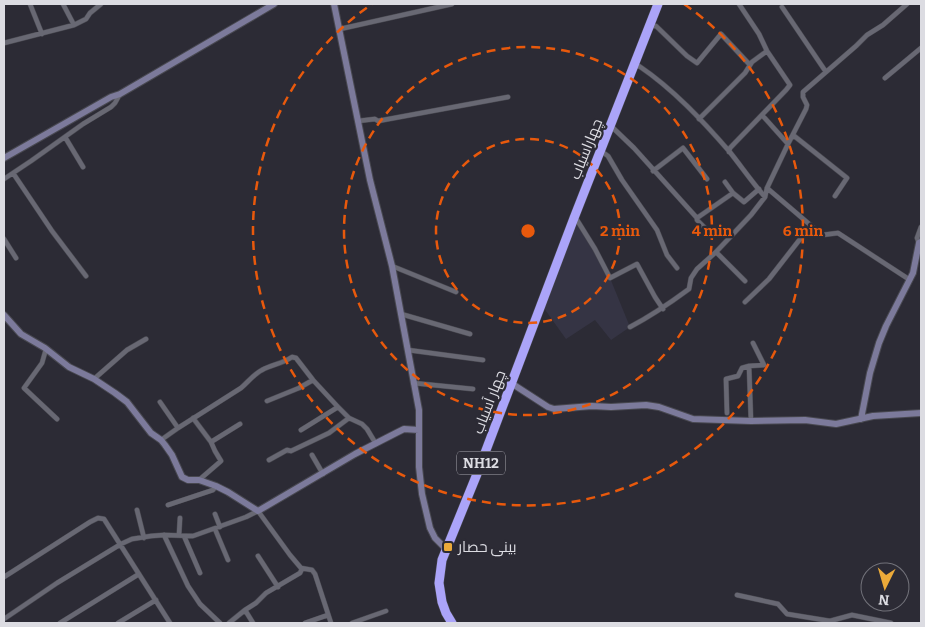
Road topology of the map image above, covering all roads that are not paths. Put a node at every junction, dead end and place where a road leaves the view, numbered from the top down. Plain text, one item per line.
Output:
1 (30, 4) edge
2 (63, 4) edge
3 (101, 4) edge
4 (274, 4) edge
5 (334, 4) edge
6 (452, 4) edge
7 (658, 4) edge
8 (739, 4) edge
9 (907, 4) edge
10 (782, 7) dead end
11 (74, 25) junction
12 (650, 26) junction
13 (340, 29) junction
14 (42, 34) junction
15 (4, 43) edge
16 (921, 48) edge
17 (767, 50) junction
18 (750, 66) junction
19 (633, 67) junction
20 (826, 72) junction
21 (885, 78) dead end
22 (120, 94) junction
23 (508, 97) dead end
24 (762, 115) junction
25 (699, 118) junction
26 (358, 121) junction
27 (610, 125) junction
28 (793, 135) junction
29 (65, 137) junction
30 (788, 144) junction
31 (600, 151) junction
32 (729, 152) junction
33 (4, 158) edge
34 (83, 167) dead end
35 (653, 171) junction
36 (13, 173) junction
37 (4, 179) edge
38 (707, 180) dead end
39 (725, 182) dead end
40 (768, 188) junction
41 (758, 190) junction
42 (733, 193) junction
43 (835, 196) dead end
44 (765, 197) junction
45 (574, 218) junction
46 (697, 218) junction
47 (811, 226) junction
48 (921, 227) edge
49 (710, 232) dead end
50 (4, 239) edge
51 (920, 242) edge
52 (716, 252) junction
53 (16, 258) dead end
54 (392, 266) junction
55 (677, 268) dead end
56 (86, 276) dead end
57 (910, 280) junction
58 (745, 281) dead end
59 (456, 292) dead end
60 (745, 302) dead end
61 (541, 304) joint
62 (663, 308) junction
63 (401, 314) junction
64 (4, 317) edge
65 (630, 327) dead end
66 (470, 334) dead end
67 (146, 339) dead end
68 (753, 343) dead end
69 (46, 348) junction
70 (408, 350) junction
71 (484, 360) dead end
72 (749, 366) junction
73 (94, 379) junction
74 (313, 380) junction
75 (413, 383) junction
76 (510, 383) junction
77 (473, 389) dead end
78 (267, 401) dead end
79 (160, 402) dead end
80 (338, 408) junction
81 (727, 413) dead end
82 (921, 413) edge
83 (193, 418) junction
84 (349, 418) junction
85 (57, 419) dead end
86 (861, 419) junction
87 (751, 422) junction
88 (240, 424) dead end
89 (178, 428) junction
90 (302, 430) dead end
91 (420, 430) junction
92 (161, 440) junction
93 (211, 442) junction
94 (376, 444) junction
95 (312, 455) dead end
96 (269, 460) dead end
97 (323, 474) junction
98 (199, 480) junction
99 (216, 486) junction
100 (168, 506) dead end
101 (137, 510) dead end
102 (258, 511) junction
103 (214, 514) dead end
104 (180, 518) dead end
105 (218, 528) junction
106 (164, 535) junction
107 (181, 535) junction
108 (144, 538) junction
109 (121, 544) junction
110 (446, 549) junction
111 (258, 556) dead end
112 (228, 560) dead end
113 (302, 569) junction
114 (200, 573) dead end
115 (138, 574) junction
116 (4, 577) edge
117 (278, 587) junction
118 (737, 595) dead end
119 (156, 600) junction
120 (245, 610) junction
121 (386, 611) dead end
122 (328, 615) junction
123 (4, 619) edge
124 (60, 623) edge
125 (118, 623) edge
126 (170, 623) edge
127 (220, 623) edge
128 (229, 623) edge
129 (253, 623) edge
130 (305, 623) edge
131 (332, 623) edge
132 (352, 623) edge
133 (452, 623) edge
134 (891, 623) edge

1 - 14 street
2 - 11 street
3 - 11 street
4 - 22 street
5 - 13 street
6 - 13 street
7 - 12 highway, چهاراسیاب / NH12
8 - 17 street
9 - 20 street
10 - 20 street
11 - 14 street
12 - 18 street
12 - 19 highway, چهاراسیاب / NH12
13 - 26 street
14 - 15 street
16 - 21 street
17 - 18 street
17 - 24 street
18 - 25 street
19 - 25 street
19 - 27 highway, چهاراسیاب / NH12
20 - 28 street
22 - 29 street
22 - 33 street
23 - 26 street
24 - 30 street
24 - 32 street
25 - 32 street
26 - 54 street
27 - 31 highway, چهاراسیاب / NH12
27 - 35 street
28 - 30 street
28 - 43 street
29 - 34 street
29 - 36 street
30 - 40 street
31 - 45 highway, چهاراسیاب / NH12
31 - 55 street
32 - 41 street
35 - 38 street
35 - 46 street
36 - 37 street
36 - 56 street
39 - 42 street
40 - 44 street
40 - 47 street
41 - 42 street
41 - 44 street
42 - 46 street
44 - 52 street
45 - 61 highway, چهاراسیاب / NH12
45 - 62 street
46 - 49 street
47 - 57 street
47 - 60 street
48 - 51 street
50 - 53 street
51 - 57 street
52 - 58 street
52 - 62 street
54 - 59 street
54 - 63 street
57 - 86 street
61 - 76 highway, چهار آسیاب / NH12
62 - 65 street
63 - 66 street
63 - 70 street
64 - 69 street
67 - 73 street
68 - 72 street
69 - 73 street
69 - 85 street
70 - 71 street
70 - 75 street
72 - 81 street
72 - 87 street
73 - 92 street
74 - 78 street
74 - 80 street
74 - 83 street
75 - 77 street
75 - 91 street
76 - 87 street
76 - 110 highway, چهار آسیاب / NH12
79 - 89 street
80 - 84 street
80 - 90 street
82 - 86 street
83 - 89 street
83 - 93 street
84 - 94 street
84 - 96 street
86 - 87 street
88 - 93 street
89 - 92 street
91 - 94 street
91 - 110 street
92 - 98 street
93 - 98 street
94 - 97 street
95 - 97 street
97 - 102 street
98 - 99 street
99 - 100 street
99 - 102 street
101 - 108 street
102 - 105 street
102 - 113 street
103 - 105 street
104 - 107 street
105 - 107 street
105 - 112 street
106 - 107 street
106 - 108 street
106 - 127 street
107 - 114 street
108 - 109 street
109 - 115 street
109 - 116 street
109 - 123 street
110 - 133 highway, چهار آسیاب / NH12
111 - 117 street
113 - 117 street
113 - 122 street
115 - 119 street
115 - 124 street
117 - 120 street
118 - 134 street
119 - 125 street
119 - 126 street
120 - 128 street
120 - 129 street
121 - 132 street
122 - 130 street
122 - 131 street

